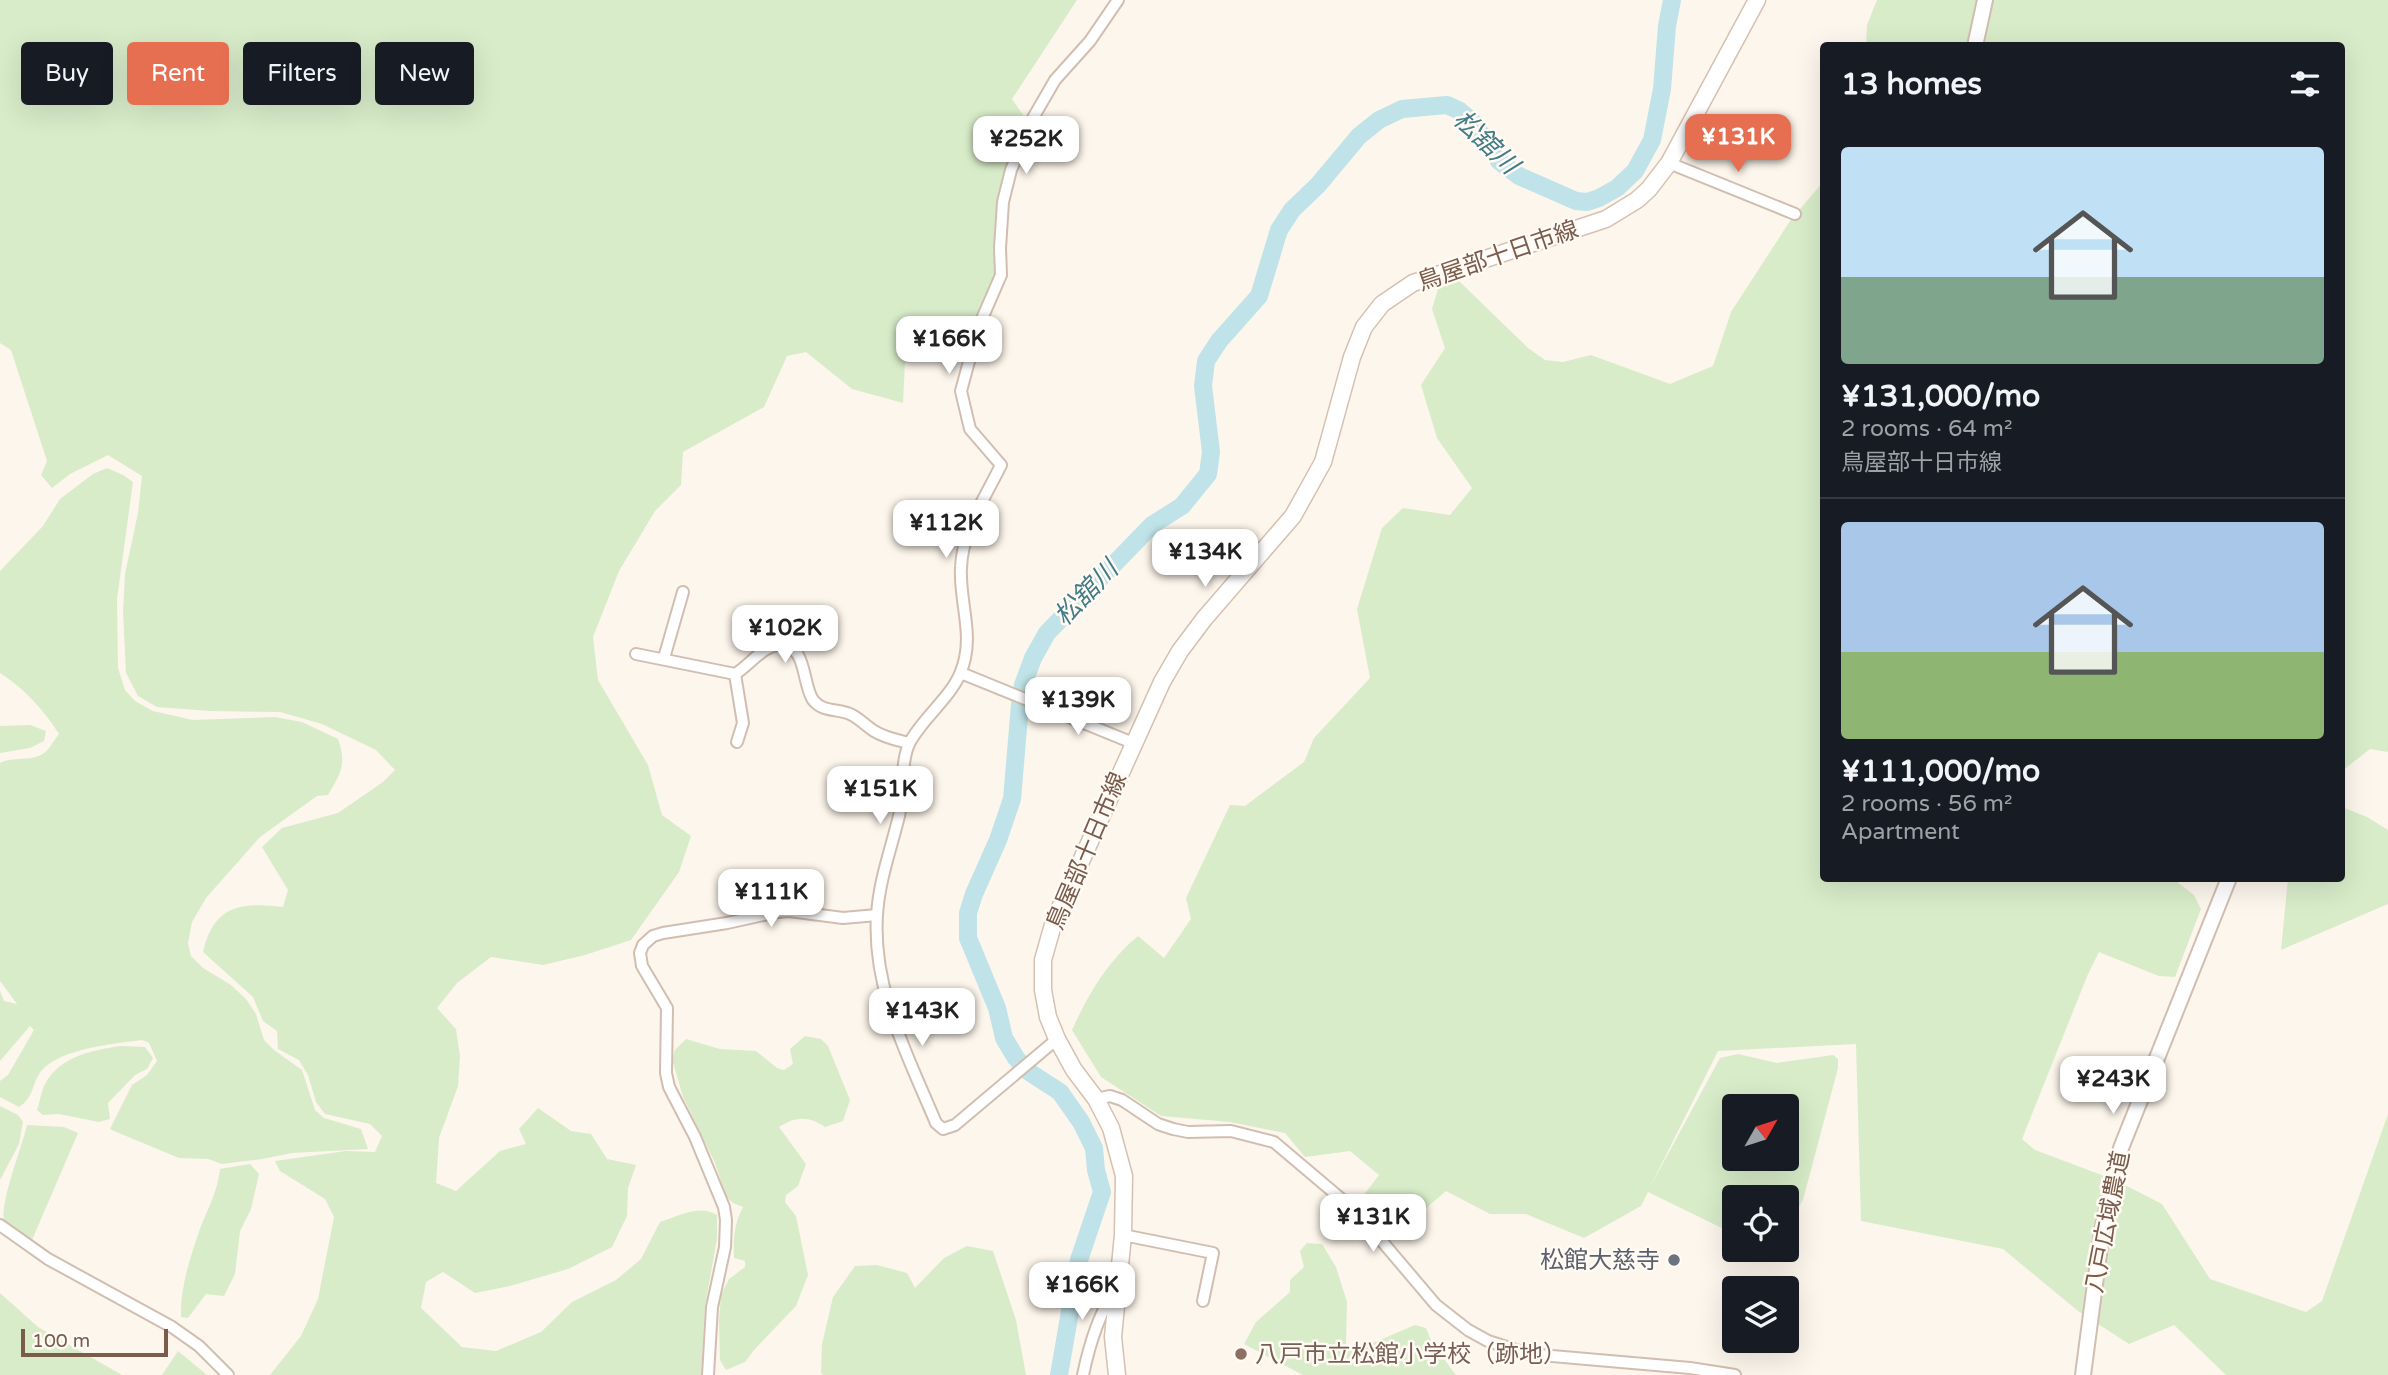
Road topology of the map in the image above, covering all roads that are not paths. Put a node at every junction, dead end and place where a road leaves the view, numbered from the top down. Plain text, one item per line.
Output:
1 (1118, 0) edge
2 (1757, 0) edge
3 (1985, 0) edge
4 (1976, 42) edge
5 (1669, 163) junction
6 (1795, 214) dead end
7 (683, 592) dead end
8 (636, 654) dead end
9 (664, 659) junction
10 (961, 673) junction
11 (735, 674) junction
12 (737, 742) dead end
13 (909, 743) junction
14 (1133, 743) junction
15 (2227, 882) edge
16 (877, 915) junction
17 (1057, 1039) junction
18 (1096, 1099) junction
19 (0, 1225) edge
20 (1123, 1236) junction
21 (1119, 1284) junction
22 (1202, 1301) dead end
23 (1654, 1370) edge
24 (228, 1375) edge
25 (708, 1375) edge
26 (1083, 1375) edge
27 (1117, 1375) edge
28 (1735, 1375) edge
29 (2083, 1375) edge

1 - 10 street
2 - 5 main road, 鳥屋部十日市線
3 - 4 street
5 - 6 street
5 - 14 main road, 鳥屋部十日市線
7 - 9 street
8 - 9 street
9 - 11 street
10 - 13 street
10 - 14 street
11 - 12 street
11 - 13 street
13 - 16 street
14 - 17 main road, 鳥屋部十日市線
15 - 29 street, 八戸広域農道
16 - 17 street
16 - 25 street
17 - 18 main road, 鳥屋部十日市線
18 - 20 main road, 鳥屋部十日市線
18 - 23 street
19 - 24 street
20 - 21 main road, 鳥屋部十日市線
20 - 22 street
21 - 26 street
21 - 27 main road, 鳥屋部十日市線
23 - 28 street

